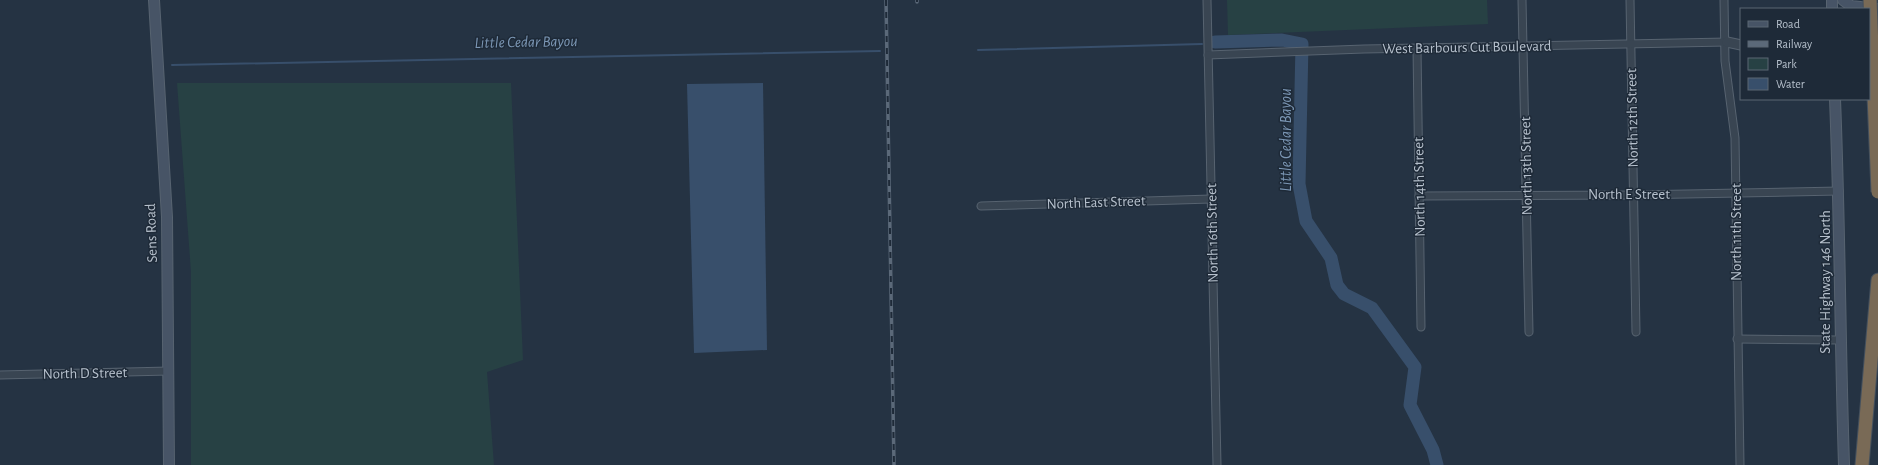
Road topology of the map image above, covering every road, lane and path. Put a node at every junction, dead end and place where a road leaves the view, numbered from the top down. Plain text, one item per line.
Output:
1 (154, 0) edge
2 (1207, 0) edge
3 (1522, 0) edge
4 (1630, 0) edge
5 (1724, 0) edge
6 (1843, 0) edge
7 (1870, 0) edge
8 (1869, 8) edge
9 (1740, 39) edge
10 (1726, 42) junction
11 (1630, 43) junction
12 (1740, 44) edge
13 (1523, 46) junction
14 (1417, 48) junction
15 (1208, 55) junction
16 (1836, 100) edge
17 (1839, 191) junction
18 (1878, 192) edge
19 (1737, 193) junction
20 (1526, 195) junction
21 (1633, 195) junction
22 (1419, 196) junction
23 (1211, 199) junction
24 (981, 206) dead end
25 (1878, 280) edge
26 (1421, 327) dead end
27 (1529, 332) dead end
28 (1636, 332) dead end
29 (1737, 339) junction
30 (1840, 340) junction
31 (169, 372) junction
32 (0, 375) edge
33 (170, 465) edge
34 (1217, 465) edge
35 (1740, 465) edge
36 (1844, 465) edge
37 (1862, 465) edge

1 - 31 main road, Sens Road
2 - 15 street, North 16th Street
3 - 13 street, North 13th Street
4 - 11 street, North 12th Street
5 - 10 street, North 11th Street
6 - 8 main road
7 - 18 highway, bridge
9 - 10 street, West Barbours Cut Boulevard
10 - 11 street, West Barbours Cut Boulevard
10 - 12 street, West Barbours Cut Boulevard
10 - 19 street, North 11th Street
11 - 13 street, West Barbours Cut Boulevard
11 - 21 street, North 12th Street
13 - 14 street, West Barbours Cut Boulevard
13 - 20 street, North 13th Street
14 - 15 street, West Barbours Cut Boulevard
14 - 22 street, North 14th Street
15 - 23 street, North 16th Street
16 - 17 main road, State Highway 146 North
17 - 19 street, North E Street
17 - 30 main road, State Highway 146 North
19 - 21 street, North E Street
19 - 29 street, North 11th Street
20 - 21 street, North E Street
20 - 22 street, North E Street
20 - 27 street, North 13th Street
21 - 28 street, North 12th Street
22 - 26 street, North 14th Street
23 - 24 street, North East Street
23 - 34 street, North 16th Street
25 - 37 highway
29 - 30 street
29 - 35 street, North 11th Street
30 - 36 main road, State Highway 146 North
31 - 32 street, North D Street
31 - 33 main road, Sens Road

